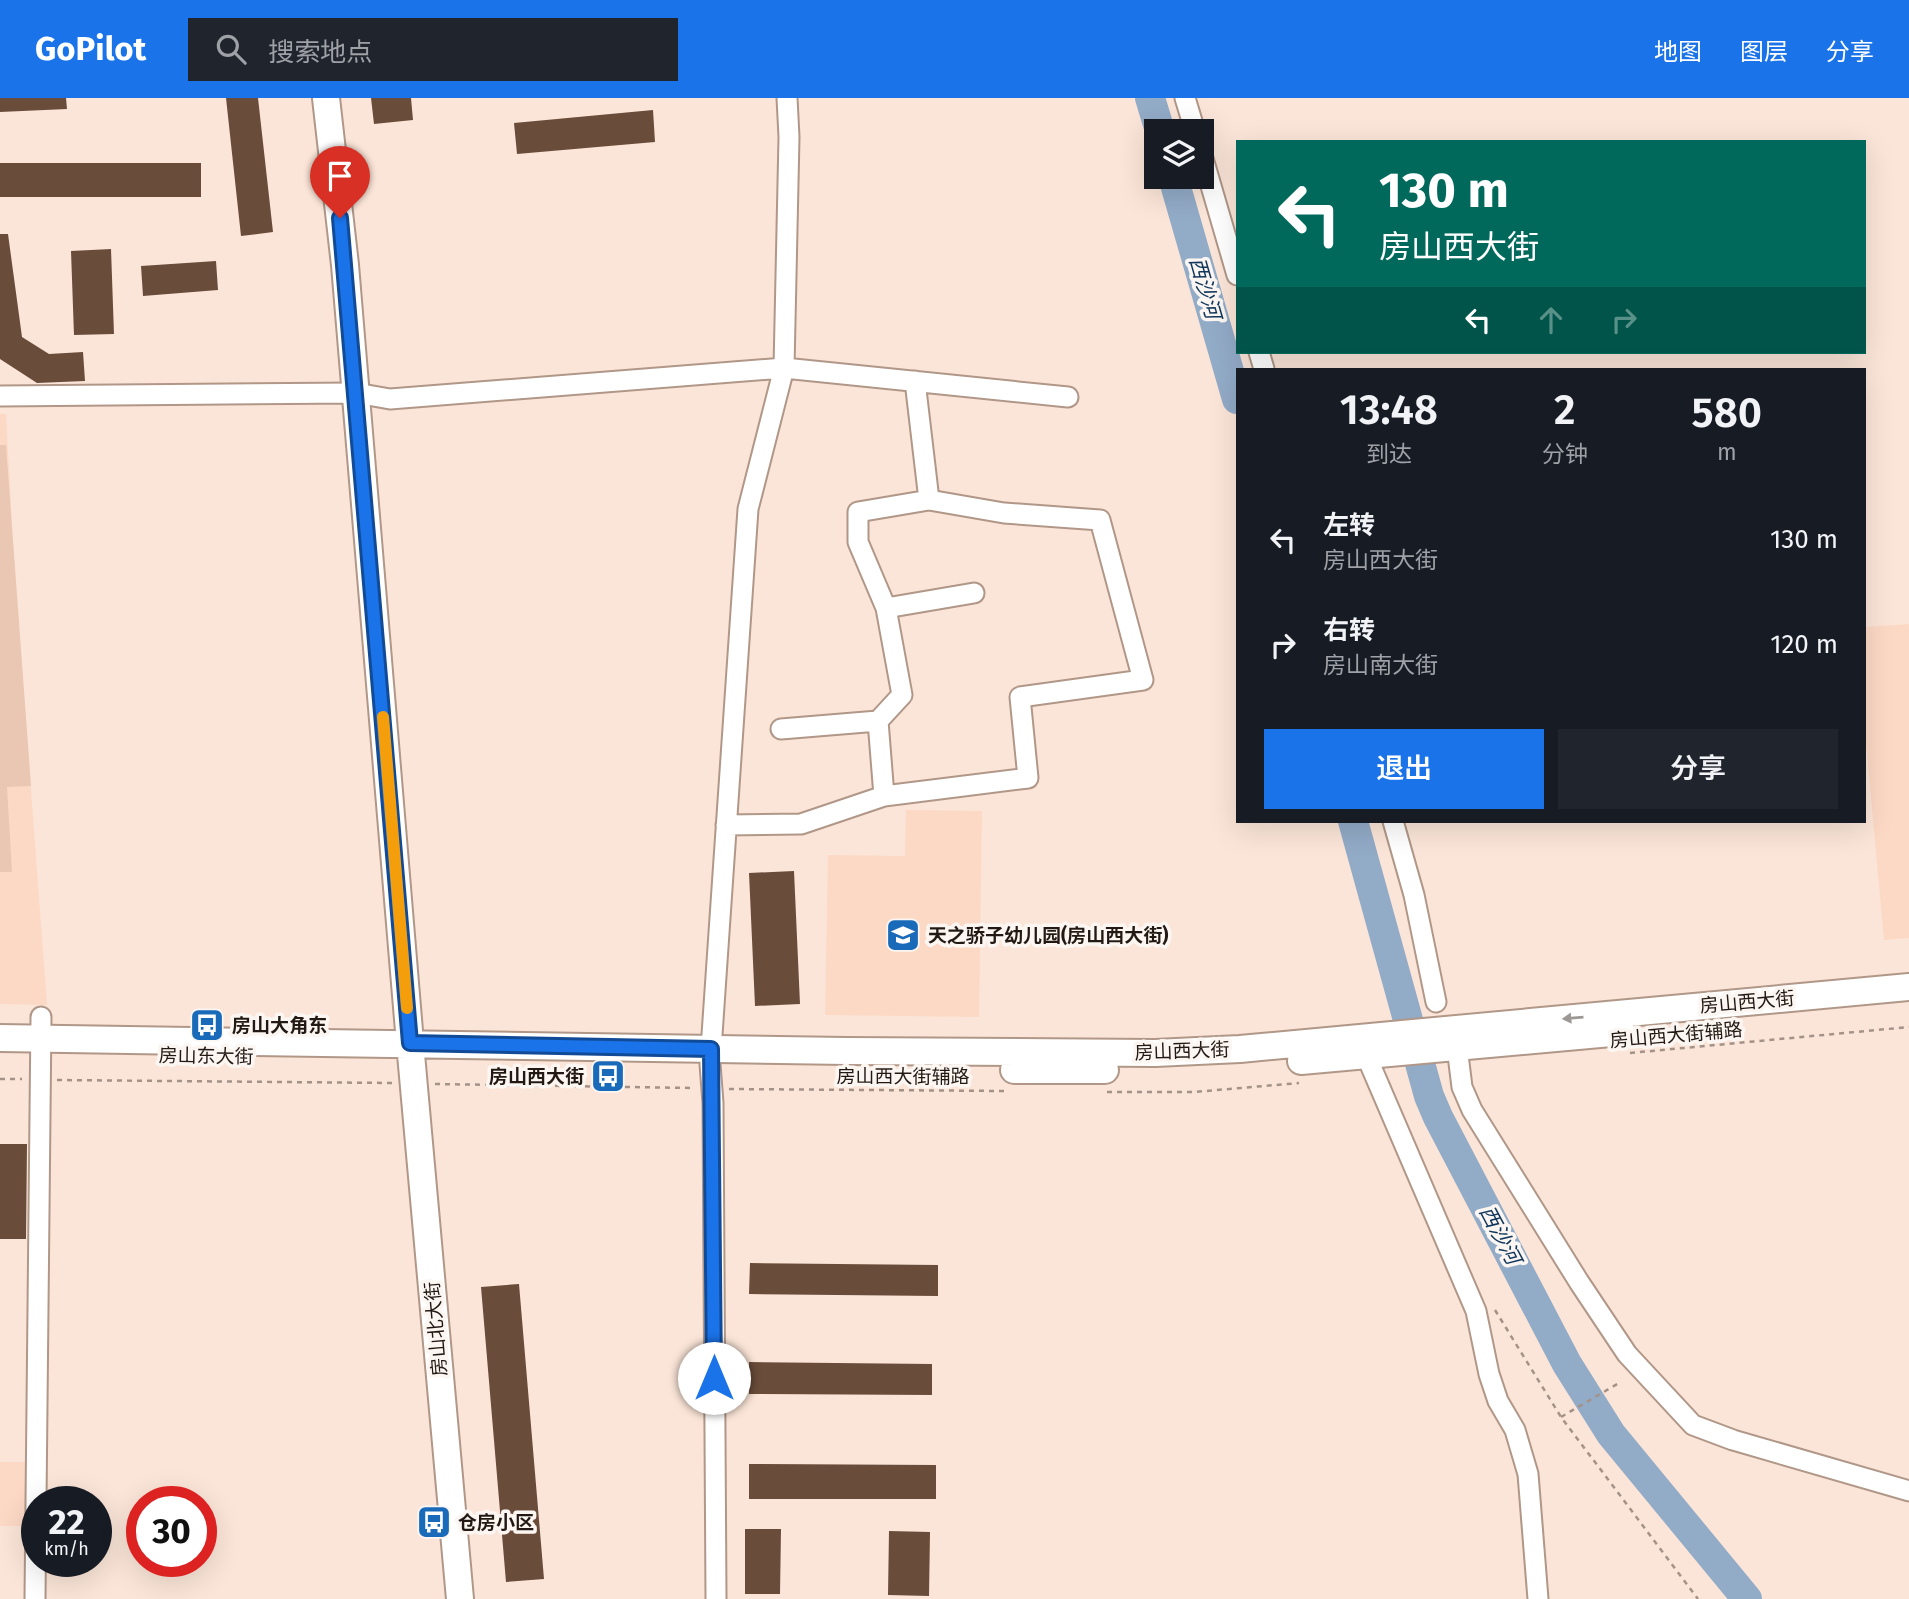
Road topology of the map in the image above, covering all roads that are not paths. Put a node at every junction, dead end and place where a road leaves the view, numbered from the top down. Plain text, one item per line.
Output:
1 (326, 98) edge
2 (787, 98) edge
3 (1185, 98) edge
4 (1191, 119) edge
5 (1212, 189) edge
6 (1236, 272) edge
7 (784, 368) junction
8 (915, 381) junction
9 (356, 393) junction
10 (0, 396) edge
11 (1068, 397) dead end
12 (929, 500) junction
13 (974, 593) dead end
14 (886, 608) junction
15 (878, 721) junction
16 (781, 729) dead end
17 (884, 796) junction
18 (1394, 823) edge
19 (726, 825) junction
20 (1909, 987) edge
21 (1436, 1002) dead end
22 (1909, 1005) edge
23 (0, 1038) edge
24 (1446, 1042) junction
25 (41, 1047) junction
26 (1380, 1048) junction
27 (0, 1054) edge
28 (412, 1062) junction
29 (711, 1067) junction
30 (1909, 1491) edge
31 (35, 1599) edge
32 (460, 1599) edge
33 (716, 1599) edge
34 (1538, 1599) edge

1 - 9 main road, 房山北大街
2 - 7 street
3 - 4 street
5 - 6 street
7 - 8 street
7 - 9 street
7 - 19 street
8 - 11 street
8 - 12 street
9 - 10 street
9 - 28 main road, 房山北大街
12 - 14 street
12 - 17 street
13 - 14 street
14 - 15 street
15 - 16 street
15 - 17 street
17 - 19 street
18 - 21 street
19 - 29 street
20 -> 24 main road, 房山西大街
22 - 24 main road, 房山西大街
23 - 25 main road, 房山东大街
24 - 26 main road, 房山西大街
24 - 30 street
25 - 27 main road, 房山东大街
25 - 28 main road, 房山东大街
25 - 31 street
26 - 29 main road, 房山西大街
26 - 34 street
28 - 29 main road, 房山西大街
28 - 32 main road, 房山北大街
29 - 33 street

